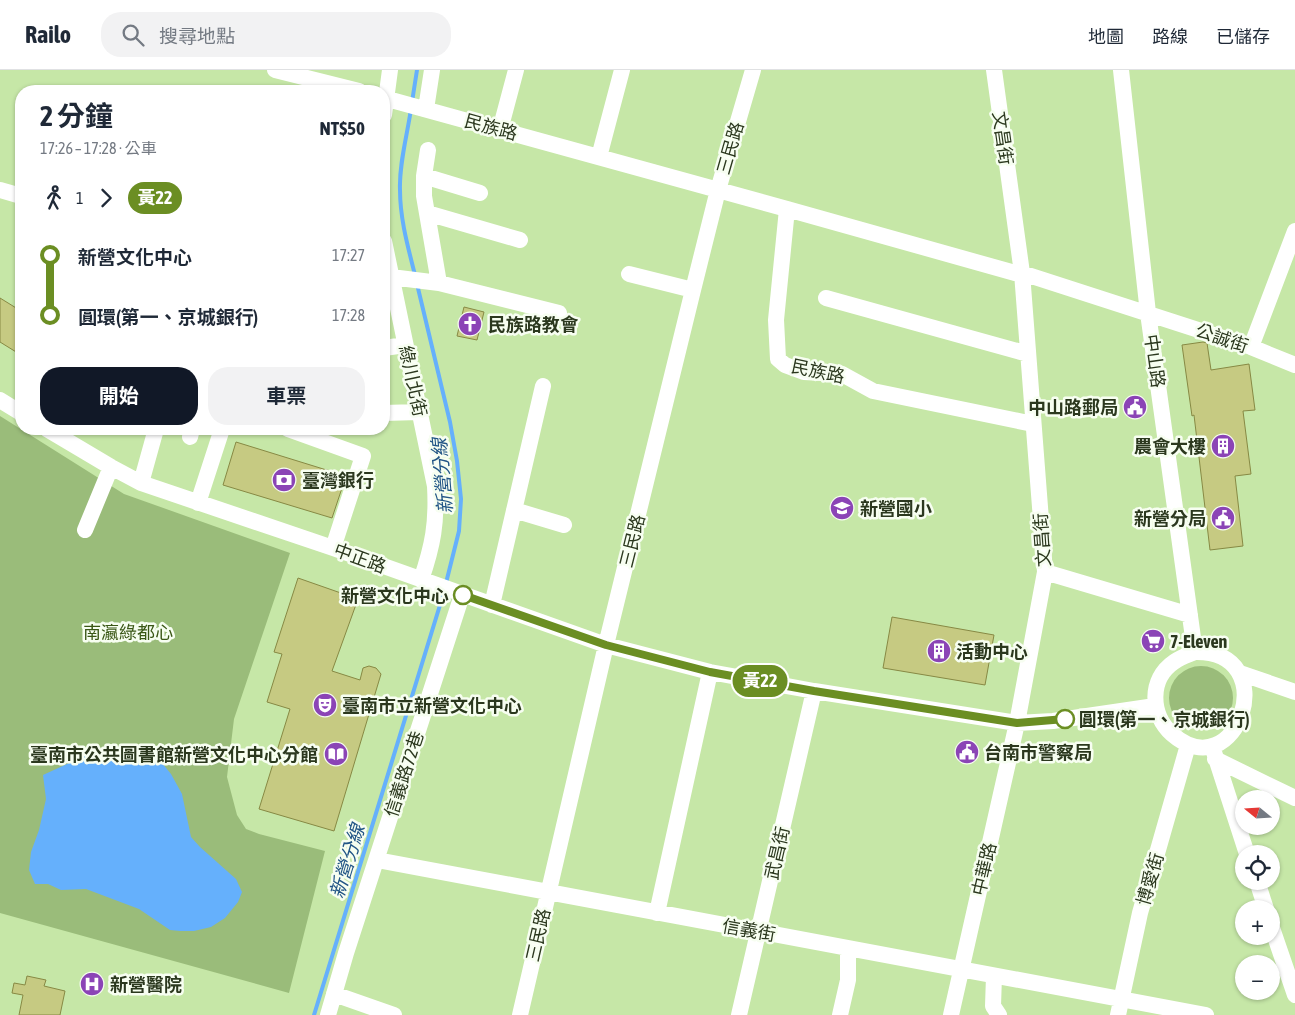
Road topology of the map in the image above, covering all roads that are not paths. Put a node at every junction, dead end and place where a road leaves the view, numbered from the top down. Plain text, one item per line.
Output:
1 (275, 70) edge
2 (390, 70) edge
3 (432, 70) edge
4 (516, 70) edge
5 (622, 70) edge
6 (753, 70) edge
7 (994, 70) edge
8 (1121, 70) edge
9 (335, 85) edge
10 (390, 99) edge
11 (426, 109) junction
12 (500, 130) junction
13 (428, 150) dead end
14 (599, 157) junction
15 (424, 176) junction
16 (0, 190) edge
17 (718, 190) junction
18 (480, 193) dead end
19 (15, 194) edge
20 (787, 209) junction
21 (427, 213) junction
22 (1295, 231) edge
23 (520, 240) dead end
24 (390, 256) edge
25 (1022, 273) junction
26 (629, 274) dead end
27 (398, 278) junction
28 (433, 283) junction
29 (693, 290) junction
30 (390, 291) edge
31 (390, 296) edge
32 (826, 298) dead end
33 (559, 313) dead end
34 (1148, 313) junction
35 (405, 345) junction
36 (390, 347) edge
37 (1251, 348) junction
38 (1028, 354) junction
39 (1295, 365) edge
40 (543, 386) dead end
41 (0, 400) edge
42 (15, 409) edge
43 (419, 412) junction
44 (390, 413) edge
45 (1034, 424) junction
46 (58, 435) edge
47 (154, 435) edge
48 (220, 435) edge
49 (305, 435) edge
50 (111, 467) junction
51 (141, 483) junction
52 (198, 503) junction
53 (514, 510) junction
54 (564, 525) dead end
55 (85, 530) dead end
56 (333, 548) junction
57 (1045, 572) junction
58 (425, 581) junction
59 (458, 594) junction
60 (492, 605) junction
61 (1190, 615) junction
62 (606, 645) junction
63 (1195, 652) junction
64 (710, 672) junction
65 (1240, 673) junction
66 (814, 691) junction
67 (1295, 692) edge
68 (1155, 706) junction
69 (1017, 723) junction
70 (1188, 744) junction
71 (1214, 753) junction
72 (1295, 798) edge
73 (1244, 845) edge
74 (377, 860) junction
75 (548, 893) junction
76 (657, 913) junction
77 (759, 932) junction
78 (848, 948) junction
79 (1287, 948) edge
80 (961, 969) junction
81 (994, 976) junction
82 (334, 994) junction
83 (1295, 995) edge
84 (1119, 1007) edge
85 (328, 1015) edge
86 (394, 1015) edge
87 (520, 1015) edge
88 (739, 1015) edge
89 (840, 1015) edge
90 (951, 1015) edge
91 (999, 1015) edge
92 (1206, 1015) edge

1 - 9 street
2 - 10 street
3 - 11 street
4 - 12 street
5 - 14 street
6 - 17 street, 三民路
7 - 25 street, 文昌街
8 - 34 street, 中山路
10 - 11 street, 民族路
11 - 12 street, 民族路
12 - 14 street, 民族路
13 - 15 street
14 - 17 street, 民族路
15 - 18 street
15 - 21 street
16 - 19 street
17 - 20 street, 民族路
17 - 29 street, 三民路
20 - 25 street, 民族路
20 - 45 street, 民族路
21 - 23 street
21 - 28 street
22 - 37 street
24 - 27 street, 綠川北街
25 - 34 street, 民族路
25 - 38 street, 文昌街
26 - 29 street
27 - 28 street
27 - 30 street, 綠川北街
28 - 33 street
29 - 62 street, 三民路
31 - 35 street, 綠川北街
32 - 38 street
34 - 37 street, 公誠街
34 - 61 street, 中山路
35 - 36 street
35 - 43 street, 綠川北街
37 - 39 street, 公誠街
38 - 45 street, 文昌街
40 - 53 street
41 - 42 street
43 - 44 street
43 - 58 street, 綠川北街
45 - 57 street, 文昌街
46 - 50 street, 中正路
47 - 51 street
48 - 52 street
49 - 56 street
50 - 51 street, 中正路
50 - 55 street
51 - 52 street, 中正路
52 - 56 street, 中正路
53 - 54 street
53 - 60 street
56 - 58 street, 中正路
57 - 61 street
57 - 69 street, 文昌街
58 - 59 street, 中正路
59 - 60 street, 中正路
59 - 74 street, 信義路72巷
60 - 62 street, 中正路
61 - 63 street, 中山路
62 - 64 street, 中正路
62 - 75 street, 三民路
63 - 65 street
63 - 68 street
64 - 66 street, 中正路
64 - 76 street
65 - 67 street
65 - 71 street
66 - 69 street, 中正路
66 - 77 street, 武昌街
68 - 69 street, 中正路
68 - 70 street
69 - 80 street, 中華路
70 - 71 street
70 - 84 street, 博愛街
71 - 72 street
71 - 73 street
74 - 75 street, 信義街
74 - 82 street, 信義路72巷
75 - 76 street, 信義街
75 - 87 street, 三民路
76 - 77 street, 信義街
77 - 78 street, 信義街
77 - 88 street, 武昌街
78 - 80 street, 信義街
78 - 89 street
79 - 83 street
80 - 81 street, 信義街
80 - 90 street, 中華路
81 - 84 street, 信義街
81 - 91 street
82 - 85 street, 信義路72巷
82 - 86 street
84 - 92 street, 信義街

